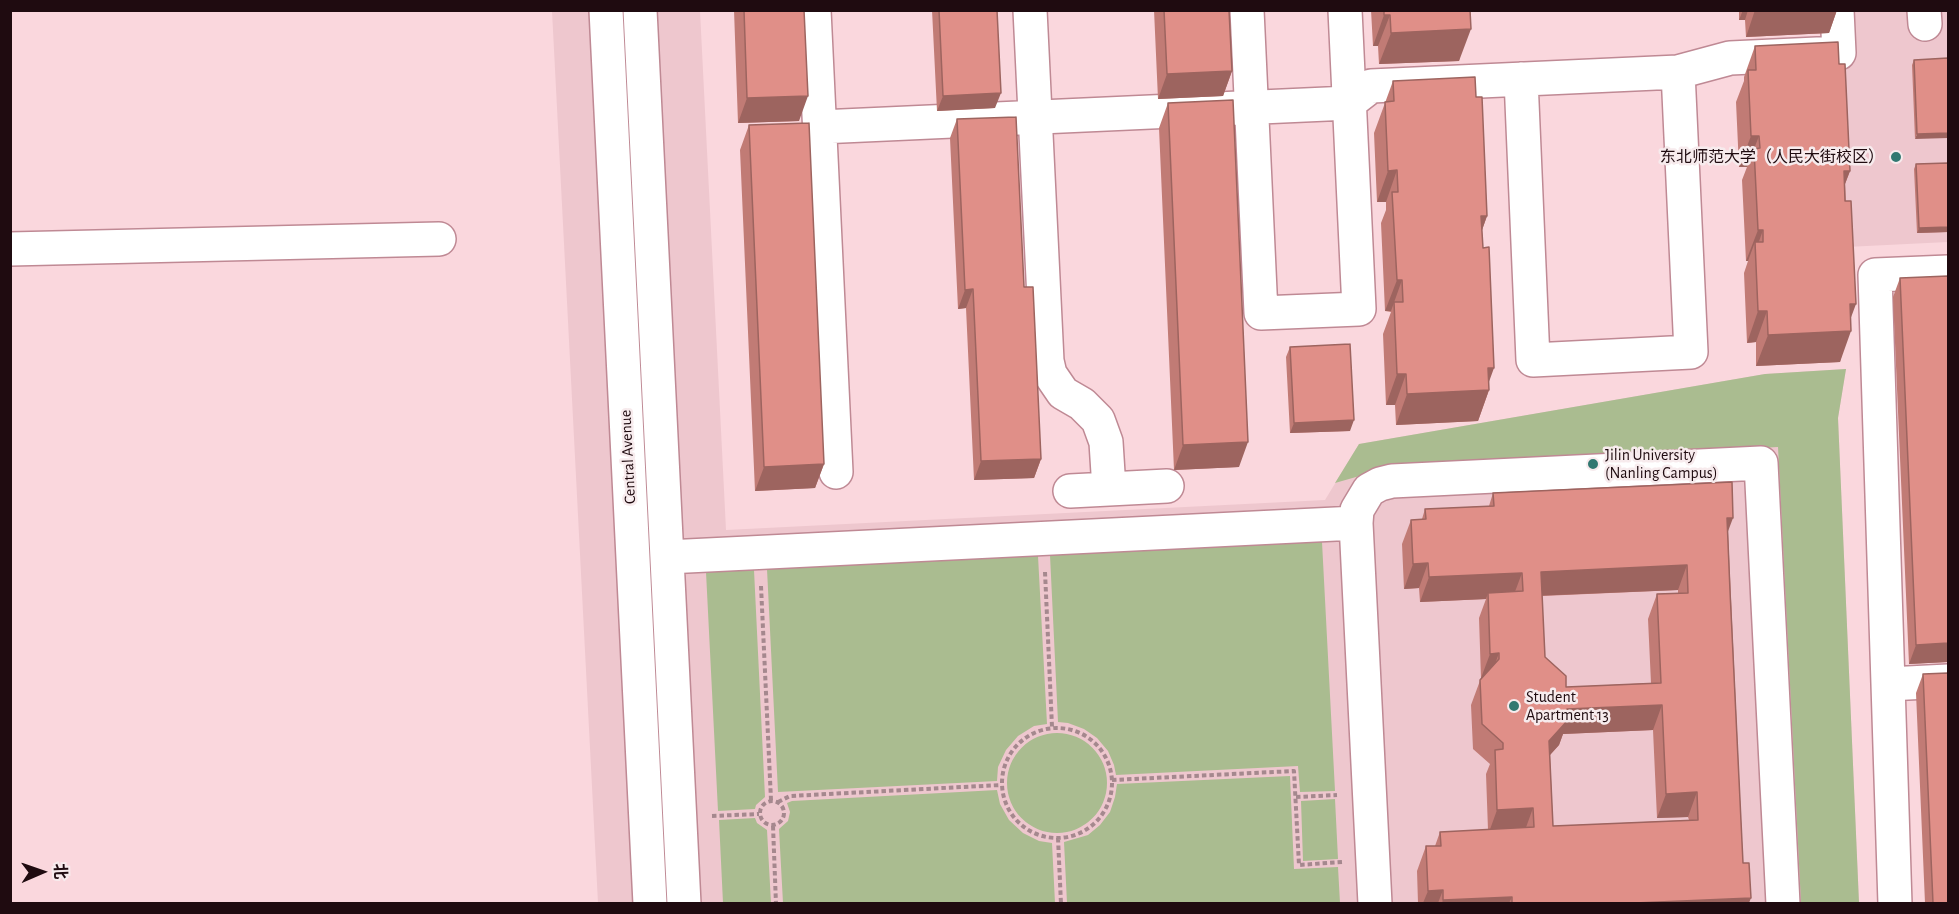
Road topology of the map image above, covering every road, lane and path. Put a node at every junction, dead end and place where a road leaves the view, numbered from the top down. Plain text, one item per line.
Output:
1 (606, 10) edge
2 (640, 10) edge
3 (814, 10) edge
4 (1030, 10) edge
5 (1247, 10) edge
6 (1345, 10) edge
7 (1837, 10) edge
8 (1678, 72) junction
9 (1521, 79) junction
10 (1349, 103) junction
11 (1251, 108) junction
12 (1035, 117) junction
13 (820, 127) junction
14 (439, 239) dead end
15 (10, 249) edge
16 (1948, 272) edge
17 (836, 472) dead end
18 (1167, 486) dead end
19 (1109, 489) junction
20 (1070, 490) dead end
21 (1356, 523) junction
22 (1043, 538) junction
23 (759, 552) junction
24 (667, 556) junction
25 (1948, 681) edge
26 (1888, 684) junction
27 (1052, 727) junction
28 (1112, 780) junction
29 (1001, 785) junction
30 (1370, 793) junction
31 (1296, 797) junction
32 (771, 800) junction
33 (778, 802) junction
34 (759, 814) junction
35 (680, 818) junction
36 (773, 826) junction
37 (1058, 838) junction
38 (1373, 861) junction
39 (650, 903) edge
40 (684, 903) edge
41 (777, 903) edge
42 (1061, 903) edge
43 (1375, 903) edge
44 (1783, 903) edge
45 (1895, 903) edge

1 - 39 lane, Central Avenue
2 - 24 lane, Central Avenue
3 - 13 lane
4 - 12 lane
5 - 11 lane
6 - 10 lane
7 - 8 lane
8 - 9 lane
8 - 9 lane
9 - 10 lane
10 - 11 lane
10 - 11 lane
11 - 12 lane
12 - 13 lane
12 - 19 lane
13 - 17 lane
14 - 15 lane
16 - 26 lane
18 - 19 lane
19 - 20 lane
21 - 22 lane
21 - 30 lane
21 - 44 lane
22 - 23 lane
22 - 27 path
23 - 24 lane
23 - 32 path
24 - 35 lane, Central Avenue
25 - 26 lane
26 - 45 lane
27 - 28 path
27 - 29 path
28 - 31 path
28 - 37 path
29 - 33 path
29 - 37 path
30 - 31 path
30 - 38 lane
31 - 38 path
32 - 33 path
32 - 34 path
33 - 36 path
34 - 35 path
34 - 36 path
35 - 40 lane, Central Avenue
36 - 41 path
37 - 42 path
38 - 43 lane

